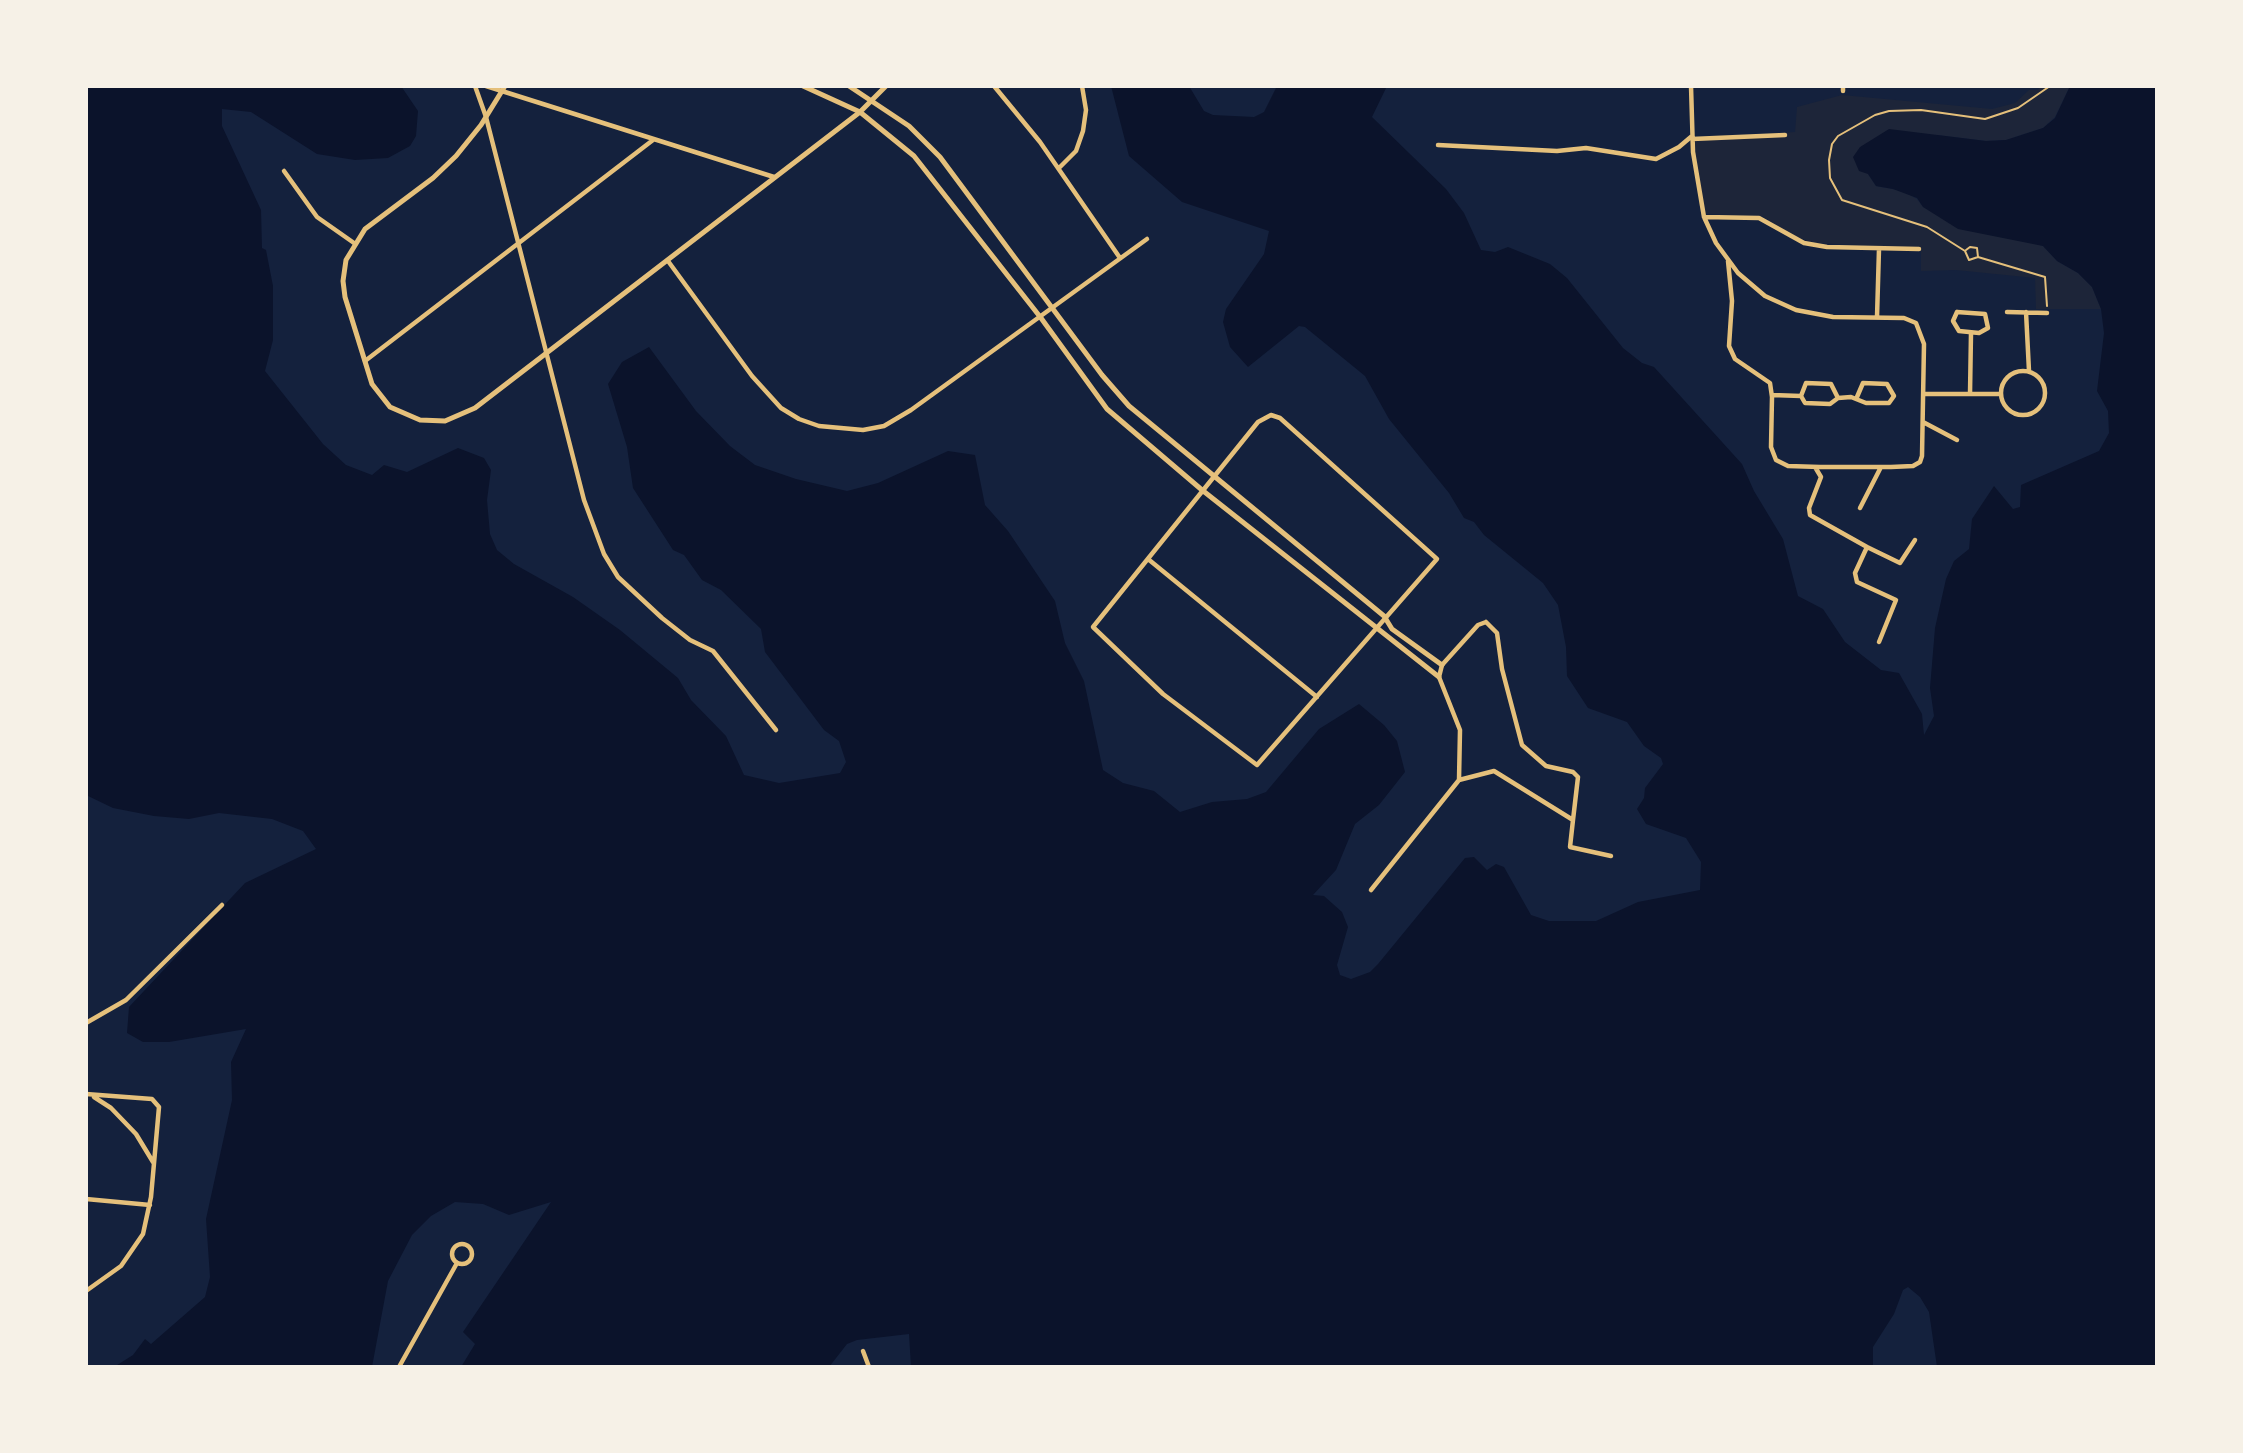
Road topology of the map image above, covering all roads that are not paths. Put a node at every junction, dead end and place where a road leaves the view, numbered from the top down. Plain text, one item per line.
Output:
1 (475, 86) edge
2 (486, 86) edge
3 (803, 86) edge
4 (849, 86) edge
5 (886, 86) edge
6 (994, 86) edge
7 (1082, 86) edge
8 (1692, 86) edge
9 (504, 88) edge
10 (873, 100) junction
11 (860, 112) junction
12 (486, 117) junction
13 (1785, 135) dead end
14 (1692, 137) junction
15 (653, 140) junction
16 (1438, 145) dead end
17 (1059, 168) junction
18 (284, 171) dead end
19 (774, 177) junction
20 (1704, 217) junction
21 (1147, 239) dead end
22 (354, 243) junction
23 (519, 245) junction
24 (1879, 249) junction
25 (1919, 249) dead end
26 (1120, 258) junction
27 (668, 261) junction
28 (1728, 261) junction
29 (1052, 308) junction
30 (2007, 312) dead end
31 (2026, 312) junction
32 (2047, 313) road end
33 (1877, 317) junction
34 (1041, 318) junction
35 (1970, 333) junction
36 (545, 354) junction
37 (364, 362) junction
38 (2029, 372) junction
39 (1924, 394) junction
40 (1970, 394) junction
41 (1999, 394) junction
42 (1772, 395) junction
43 (1801, 396) junction
44 (1854, 397) junction
45 (1838, 398) junction
46 (1923, 422) junction
47 (1957, 440) dead end
48 (1814, 466) junction
49 (1881, 467) junction
50 (1214, 476) junction
51 (1202, 490) junction
52 (1860, 508) dead end
53 (1915, 540) dead end
54 (1867, 547) junction
55 (1147, 559) junction
56 (1387, 619) junction
57 (1378, 629) junction
58 (1397, 633) junction
59 (1391, 641) junction
60 (1879, 642) dead end
61 (1442, 665) junction
62 (1439, 677) junction
63 (1317, 697) junction
64 (776, 730) dead end
65 (1459, 780) junction
66 (1573, 820) junction
67 (1611, 856) dead end
68 (1371, 890) dead end
69 (222, 905) dead end
70 (86, 1023) edge
71 (87, 1094) edge
72 (154, 1166) junction
73 (86, 1199) edge
74 (150, 1205) junction
75 (457, 1263) junction
76 (86, 1292) edge
77 (863, 1351) dead end
78 (400, 1367) edge
79 (869, 1367) edge

1 - 12 street
2 - 9 street
3 - 11 street
4 - 10 street
5 - 10 street
6 - 17 street
7 - 17 street
8 - 14 street
9 - 12 street
9 - 15 street
10 - 11 street
10 - 29 street
11 - 19 street
11 - 34 street
12 - 22 street
12 - 23 street
13 - 14 street
14 - 16 street
14 - 20 street
15 - 19 street
15 - 23 street
17 - 26 street
18 - 22 street
19 - 27 street
20 - 24 street
20 - 28 street
21 - 26 street
22 - 37 street
23 - 36 street
23 - 37 street
24 - 25 street
24 - 33 street
26 - 29 street
27 - 34 street
27 - 36 street
28 - 33 street
28 - 42 street
29 - 34 street
29 - 50 street
30 - 31 street
31 - 32 street
31 - 38 street
33 - 39 street
34 - 51 street
35 - 35 street
35 - 40 street
36 - 37 street
36 - 64 street
38 - 41 street
38 - 41 street
39 - 40 street
39 - 46 street
40 - 41 street
42 - 43 street
42 - 48 street
43 - 45 street
43 - 45 street
44 - 44 street
44 - 45 street
46 - 47 street
46 - 49 street
48 - 49 street
48 - 54 street
49 - 52 street
50 - 51 street
50 - 56 street
50 - 56 street
51 - 55 street
51 - 57 street
53 - 54 street
54 - 60 street
55 - 63 street
55 - 63 street
56 - 57 street
56 - 58 street
57 - 59 street
57 - 63 street
58 - 59 street
58 - 61 street
59 - 62 street
61 - 62 street
61 - 66 street
62 - 65 street
65 - 66 street
65 - 68 street
66 - 67 street
69 - 70 street
71 - 72 street
71 - 72 street
72 - 74 street
73 - 74 street
74 - 76 street
75 - 75 street
75 - 78 street
77 - 79 street

